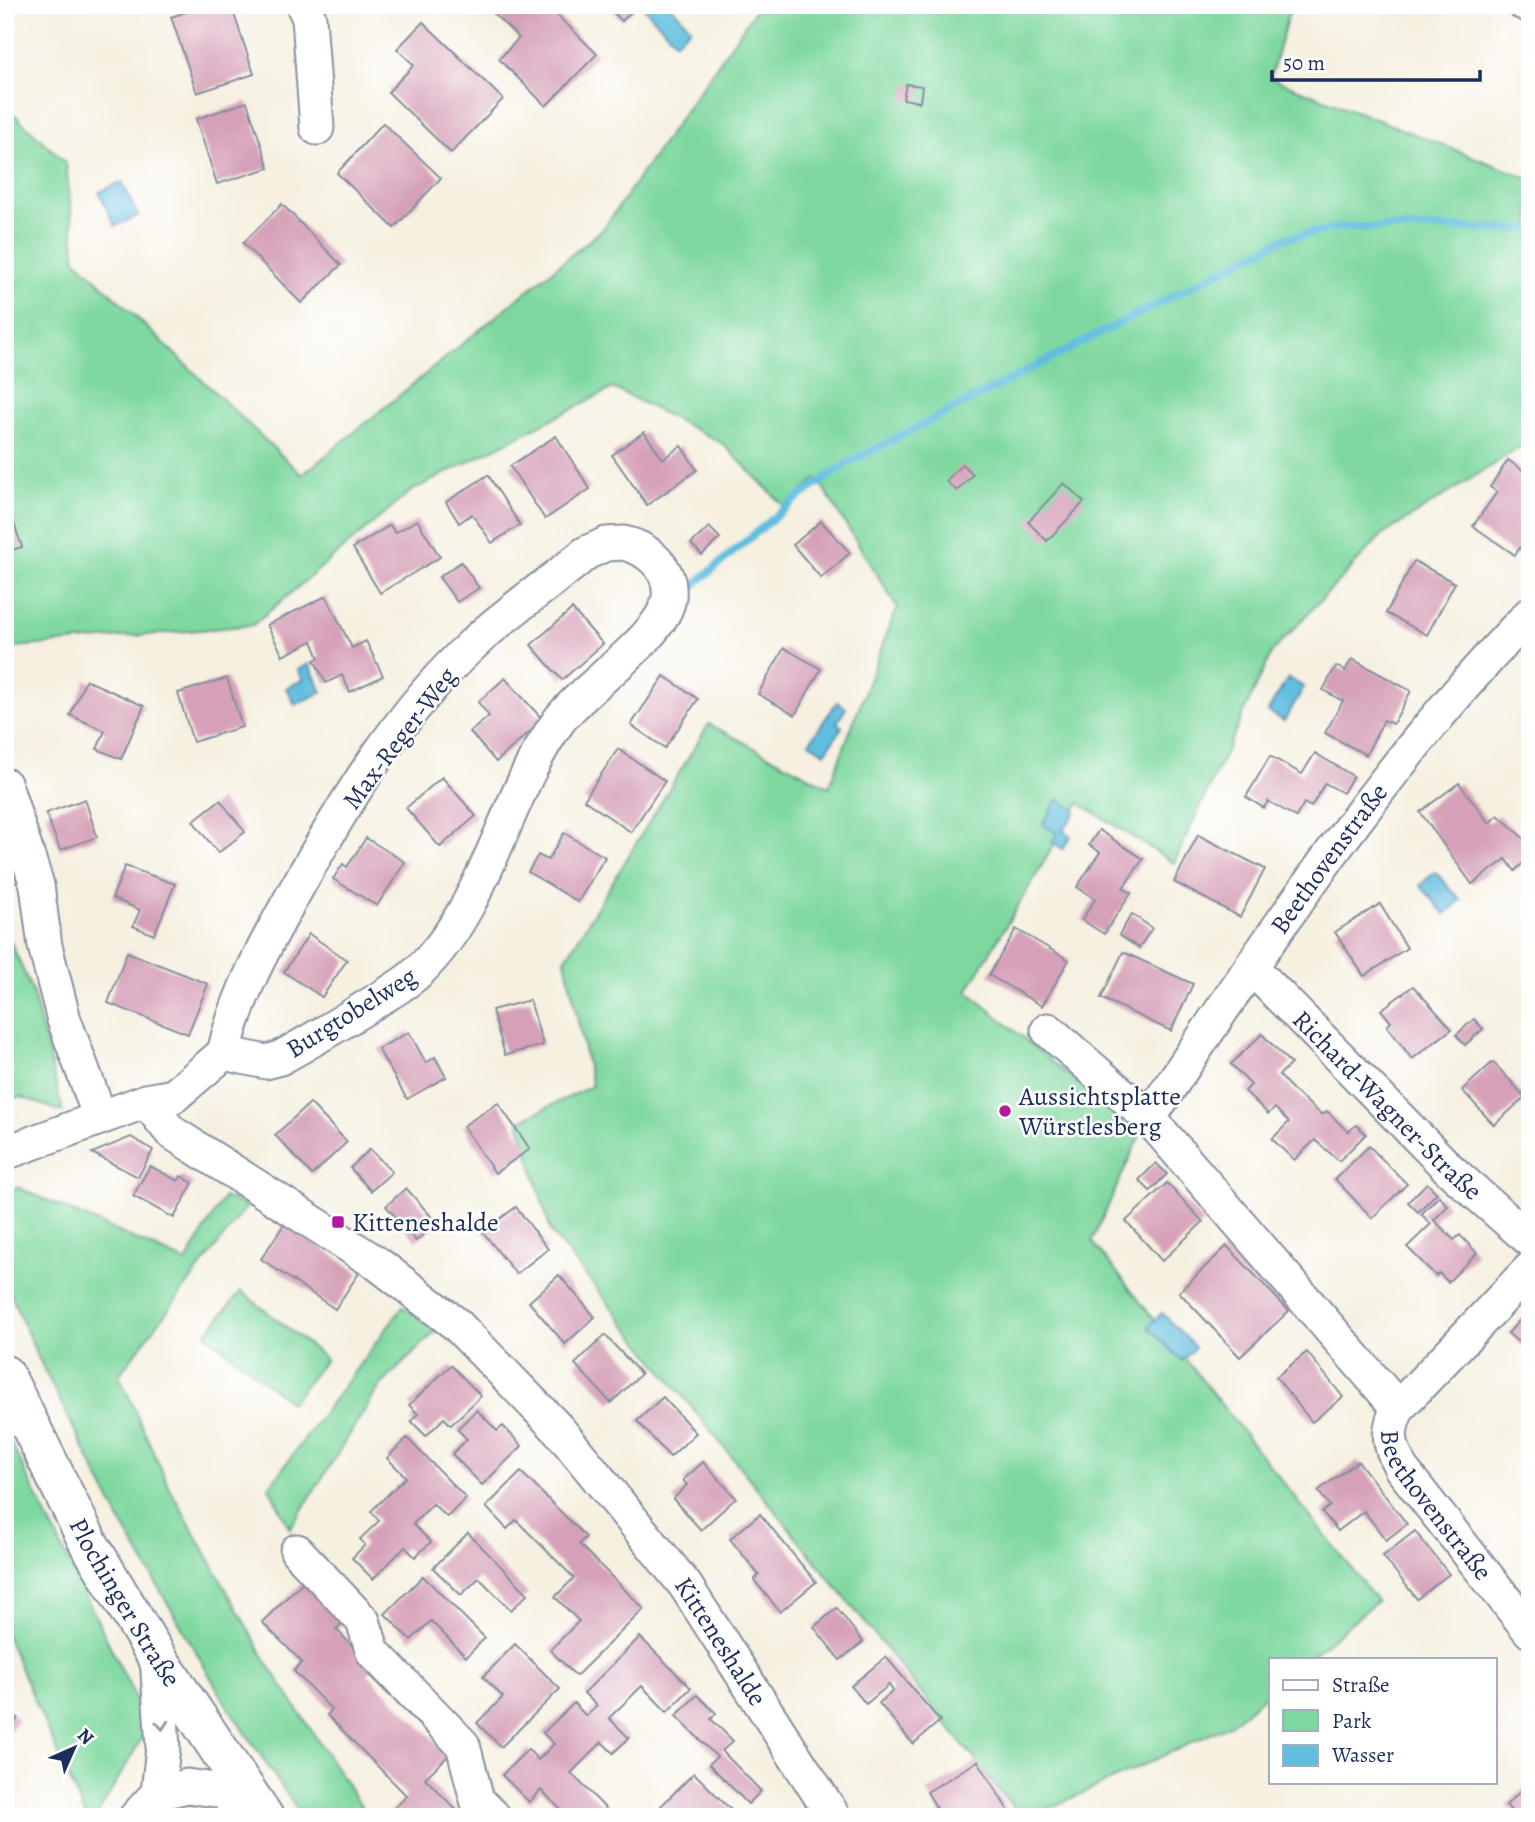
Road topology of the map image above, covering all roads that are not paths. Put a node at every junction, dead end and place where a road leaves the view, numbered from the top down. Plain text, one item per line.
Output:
1 (316, 10) edge
2 (317, 128) dead end
3 (668, 578) joint
4 (1530, 614) edge
5 (5, 785) edge
6 (1251, 967) junction
7 (1048, 1030) dead end
8 (224, 1053) junction
9 (146, 1101) junction
10 (100, 1118) junction
11 (1149, 1118) junction
12 (5, 1153) edge
13 (1530, 1240) edge
14 (1530, 1269) edge
15 (5, 1375) edge
16 (1398, 1408) junction
17 (297, 1551) dead end
18 (1530, 1631) edge
19 (157, 1657) junction
20 (147, 1805) edge
21 (252, 1817) edge
22 (264, 1817) edge
23 (494, 1817) edge
24 (834, 1817) edge

1 - 2 street
3 - 8 street, Burgtobelweg
3 - 8 street, Max-Reger-Weg
4 - 6 street, Beethovenstraße
5 - 10 street
6 - 11 street, Beethovenstraße
6 - 13 street, Richard-Wagner-Straße
7 - 11 street, Beethovenstraße
8 - 9 street
9 - 10 street
9 - 24 street, Kitteneshalde
10 - 12 street
11 - 16 street, Beethovenstraße
14 - 16 street, Beethovenstraße
15 - 19 main road, Plochinger Straße
16 - 18 street, Beethovenstraße
17 - 23 street
19 -> 20 street
19 - 22 main road, Plochinger Straße
20 - 21 street

